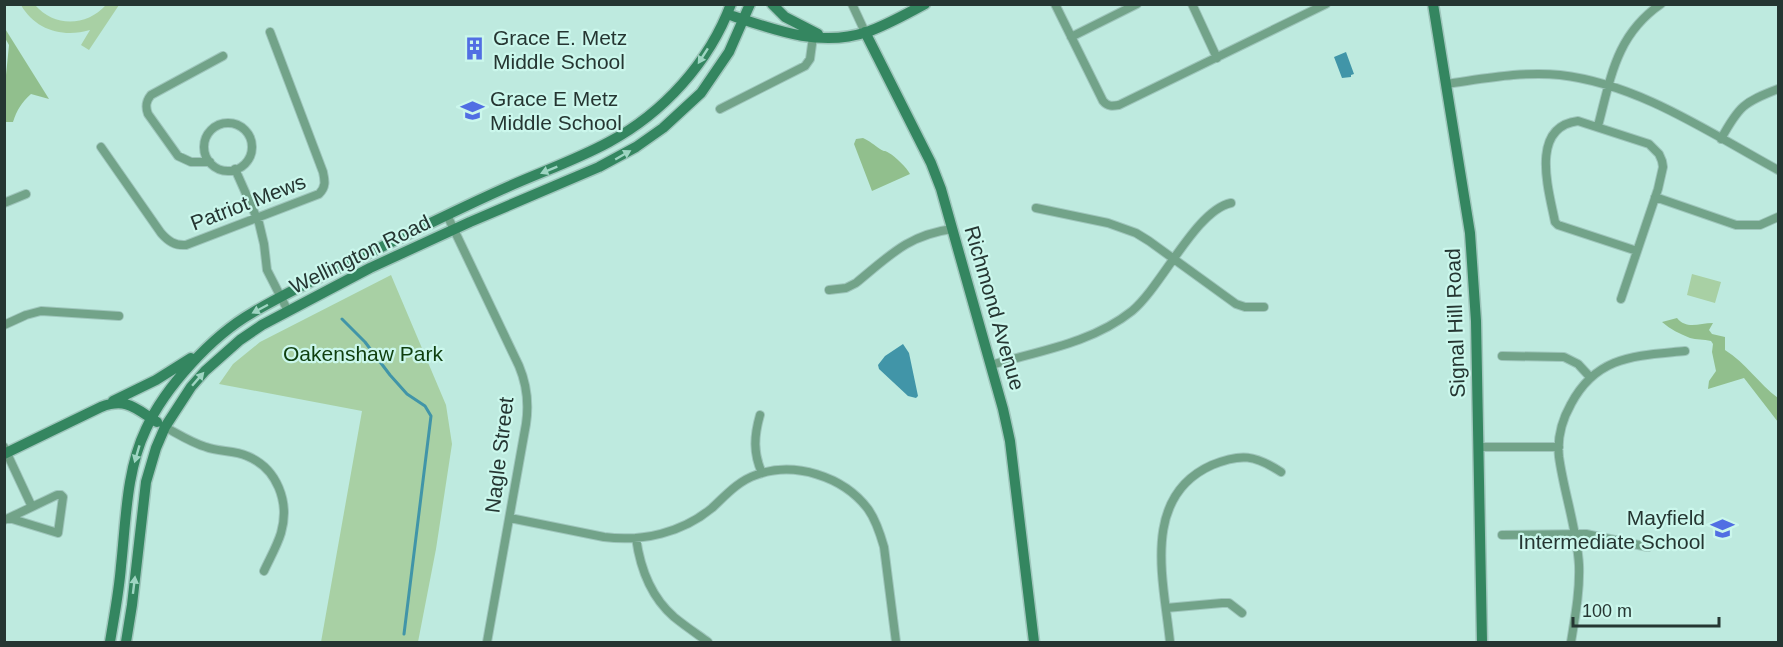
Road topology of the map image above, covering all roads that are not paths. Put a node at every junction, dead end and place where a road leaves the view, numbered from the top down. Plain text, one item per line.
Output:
1 (750, 4) edge
2 (772, 4) edge
3 (852, 4) edge
4 (925, 4) edge
5 (1055, 4) edge
6 (1137, 4) edge
7 (1192, 4) edge
8 (1326, 4) edge
9 (1433, 4) edge
10 (1661, 4) edge
11 (729, 9) edge
12 (745, 20) junction
13 (270, 32) dead end
14 (865, 32) junction
15 (813, 37) junction
16 (1071, 37) junction
17 (827, 38) junction
18 (222, 56) dead end
19 (1217, 58) junction
20 (1446, 84) junction
21 (1609, 85) junction
22 (1779, 89) edge
23 (720, 109) dead end
24 (1598, 126) junction
25 (1721, 139) junction
26 (101, 147) dead end
27 (210, 162) junction
28 (235, 169) junction
29 (1779, 170) edge
30 (26, 194) dead end
31 (1655, 197) junction
32 (4, 204) edge
33 (1231, 204) dead end
34 (1036, 208) dead end
35 (447, 215) junction
36 (1779, 217) edge
37 (257, 218) junction
38 (454, 229) junction
39 (952, 229) junction
40 (1637, 251) junction
41 (1174, 259) junction
42 (829, 290) dead end
43 (280, 298) junction
44 (1621, 299) dead end
45 (1264, 307) dead end
46 (288, 311) junction
47 (119, 316) dead end
48 (4, 325) edge
49 (206, 348) junction
50 (1685, 351) dead end
51 (1502, 356) dead end
52 (990, 365) junction
53 (1590, 377) junction
54 (101, 407) junction
55 (760, 415) dead end
56 (151, 419) junction
57 (165, 427) junction
58 (1478, 447) junction
59 (1559, 447) junction
60 (5, 451) edge
61 (1281, 472) dead end
62 (762, 473) junction
63 (32, 507) junction
64 (7, 519) edge
65 (510, 519) junction
66 (1502, 535) dead end
67 (1575, 535) junction
68 (636, 538) junction
69 (1648, 547) dead end
70 (264, 570) dead end
71 (1166, 608) junction
72 (1242, 613) dead end
73 (110, 642) edge
74 (126, 642) edge
75 (487, 642) edge
76 (708, 642) edge
77 (896, 642) edge
78 (1034, 642) edge
79 (1170, 642) edge
80 (1482, 642) edge
81 (1571, 642) edge

1 - 12 main road, Wellington Road
2 - 17 main road
3 - 14 street, Richmond Avenue
4 - 14 main road
5 - 16 street
6 - 16 street
7 - 19 street
8 - 19 street
9 - 20 main road, Signal Hill Road
10 - 21 street
11 - 12 main road
11 -> 35 main road, Wellington Road
12 - 15 main road
38 -> 12 main road, Wellington Road
13 - 37 street, Patriot Mews
14 - 17 main road
14 - 39 main road, Richmond Avenue
15 - 17 main road
15 - 23 street
16 - 19 street
18 - 27 street
20 - 21 street
20 - 58 main road, Signal Hill Road
21 - 24 street
21 - 25 street
22 - 25 street
24 - 31 street
24 - 40 street
25 - 29 street
26 - 37 street, Patriot Mews
27 - 28 street
27 - 28 street
28 - 37 street
30 - 32 street
31 - 36 street
31 - 40 street
33 - 41 street
34 - 41 street
35 - 38 street, Nagle Street
35 - 43 main road, Wellington Road
37 - 43 street
38 - 46 main road, Wellington Road
38 - 65 street, Nagle Street
39 - 42 street
39 - 52 main road, Richmond Avenue
40 - 44 street
41 - 45 street
41 - 52 street
43 - 46 street
43 -> 49 main road, Wellington Road
57 -> 46 main road, Wellington Road
47 - 48 street
49 - 54 main road
49 - 56 main road, Wellington Road
50 - 53 street
51 - 53 street
52 - 78 main road, Richmond Avenue
53 - 59 street
54 - 56 main road
54 - 60 main road
55 - 62 street
56 - 57 main road
56 -> 73 main road, Wellington Road
57 - 70 street
74 -> 57 main road, Wellington Road
58 - 59 street
58 - 80 main road, Signal Hill Road
59 - 67 street
60 - 63 street
61 - 71 street
62 - 68 street
62 - 77 street
63 - 64 street
63 - 64 street
65 - 68 street
65 - 75 street, Nagle Street
66 - 67 street
67 - 69 street
67 - 81 street
68 - 76 street
71 - 72 street
71 - 79 street

